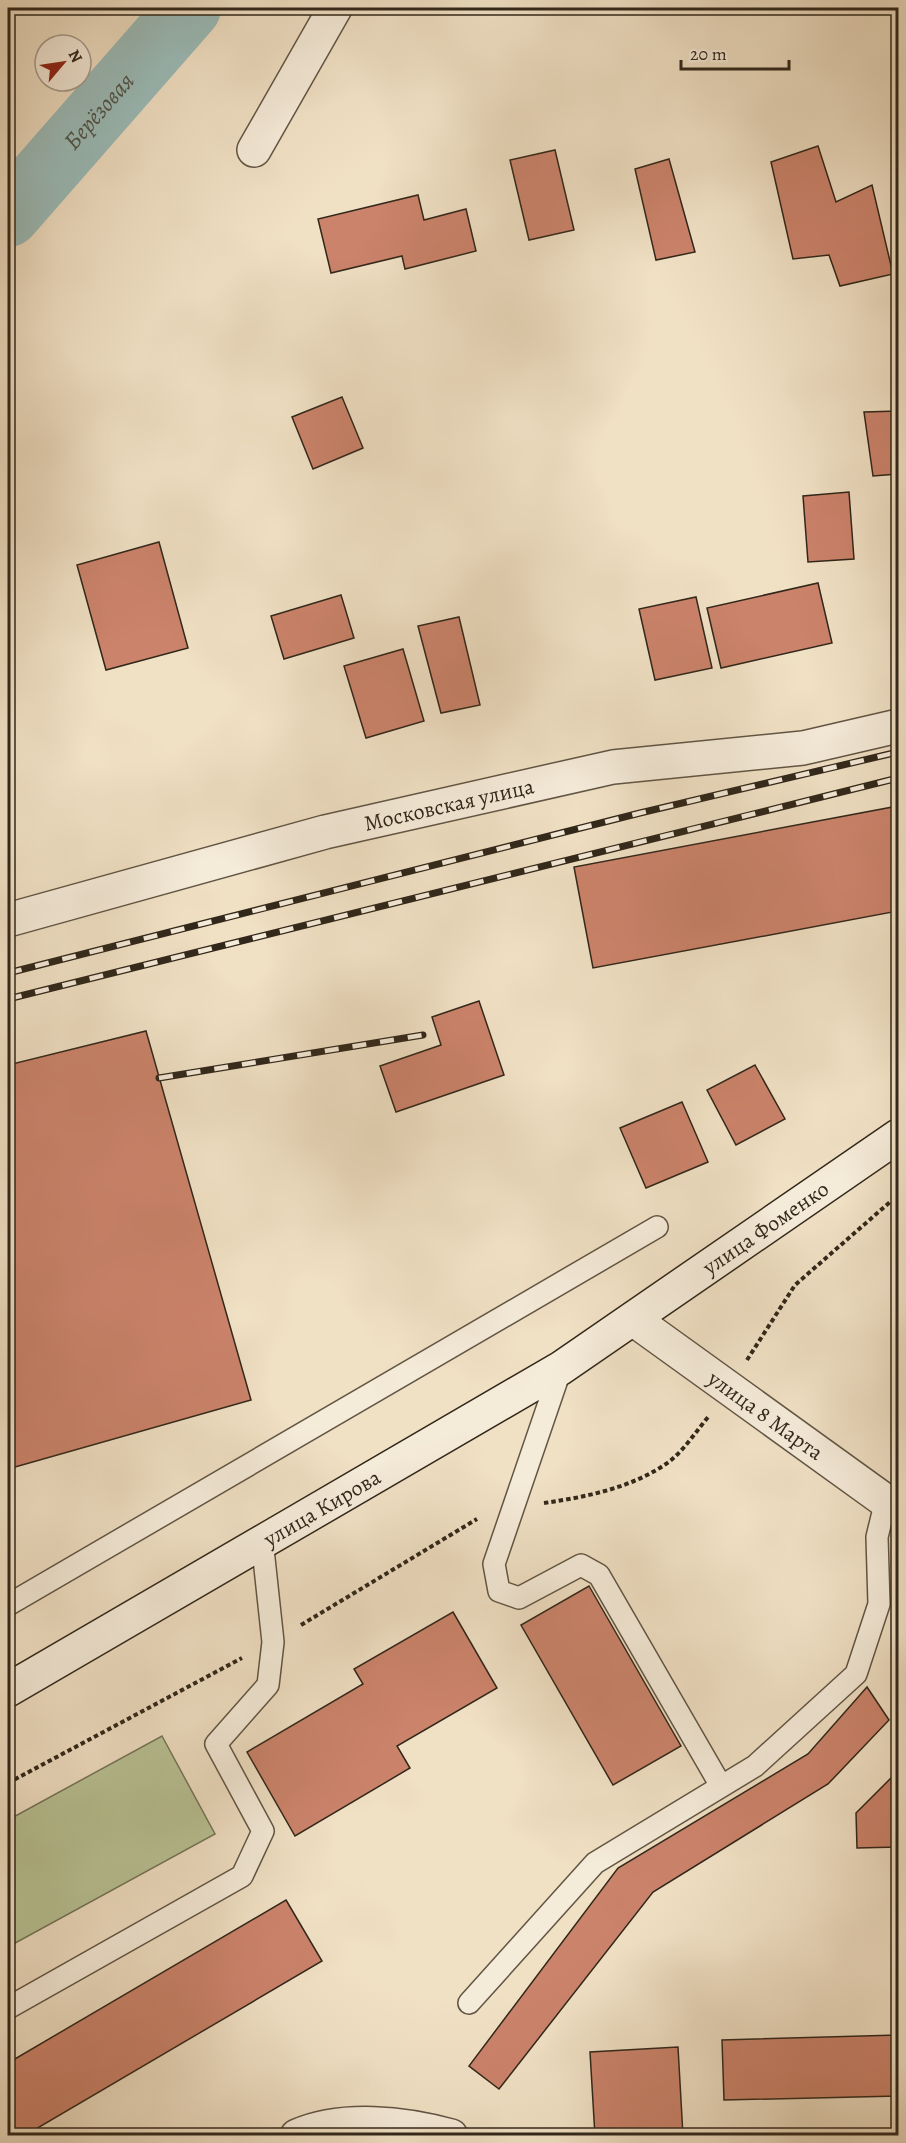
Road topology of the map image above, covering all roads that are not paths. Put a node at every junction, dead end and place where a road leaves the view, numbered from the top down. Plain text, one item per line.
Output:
1 (335, 8) edge
2 (254, 150) dead end
3 (898, 726) edge
4 (8, 920) edge
5 (898, 1136) edge
6 (657, 1227) dead end
7 (633, 1319) junction
8 (561, 1368) junction
9 (892, 1505) edge
10 (262, 1540) junction
11 (8, 1605) edge
12 (8, 1690) edge
13 (721, 1786) junction
14 (469, 2003) dead end
15 (8, 2008) edge
16 (304, 2132) edge
17 (450, 2136) edge

1 - 2 street
3 - 4 street, Московская улица
5 - 7 street, улица Фоменко
6 - 11 lane
7 - 8 street, улица Кирова
7 - 9 street, улица 8 Марта
8 - 10 street, улица Кирова
8 - 13 lane
9 - 13 lane
10 - 12 street, улица Кирова
10 - 15 lane
13 - 14 lane
16 - 17 street

